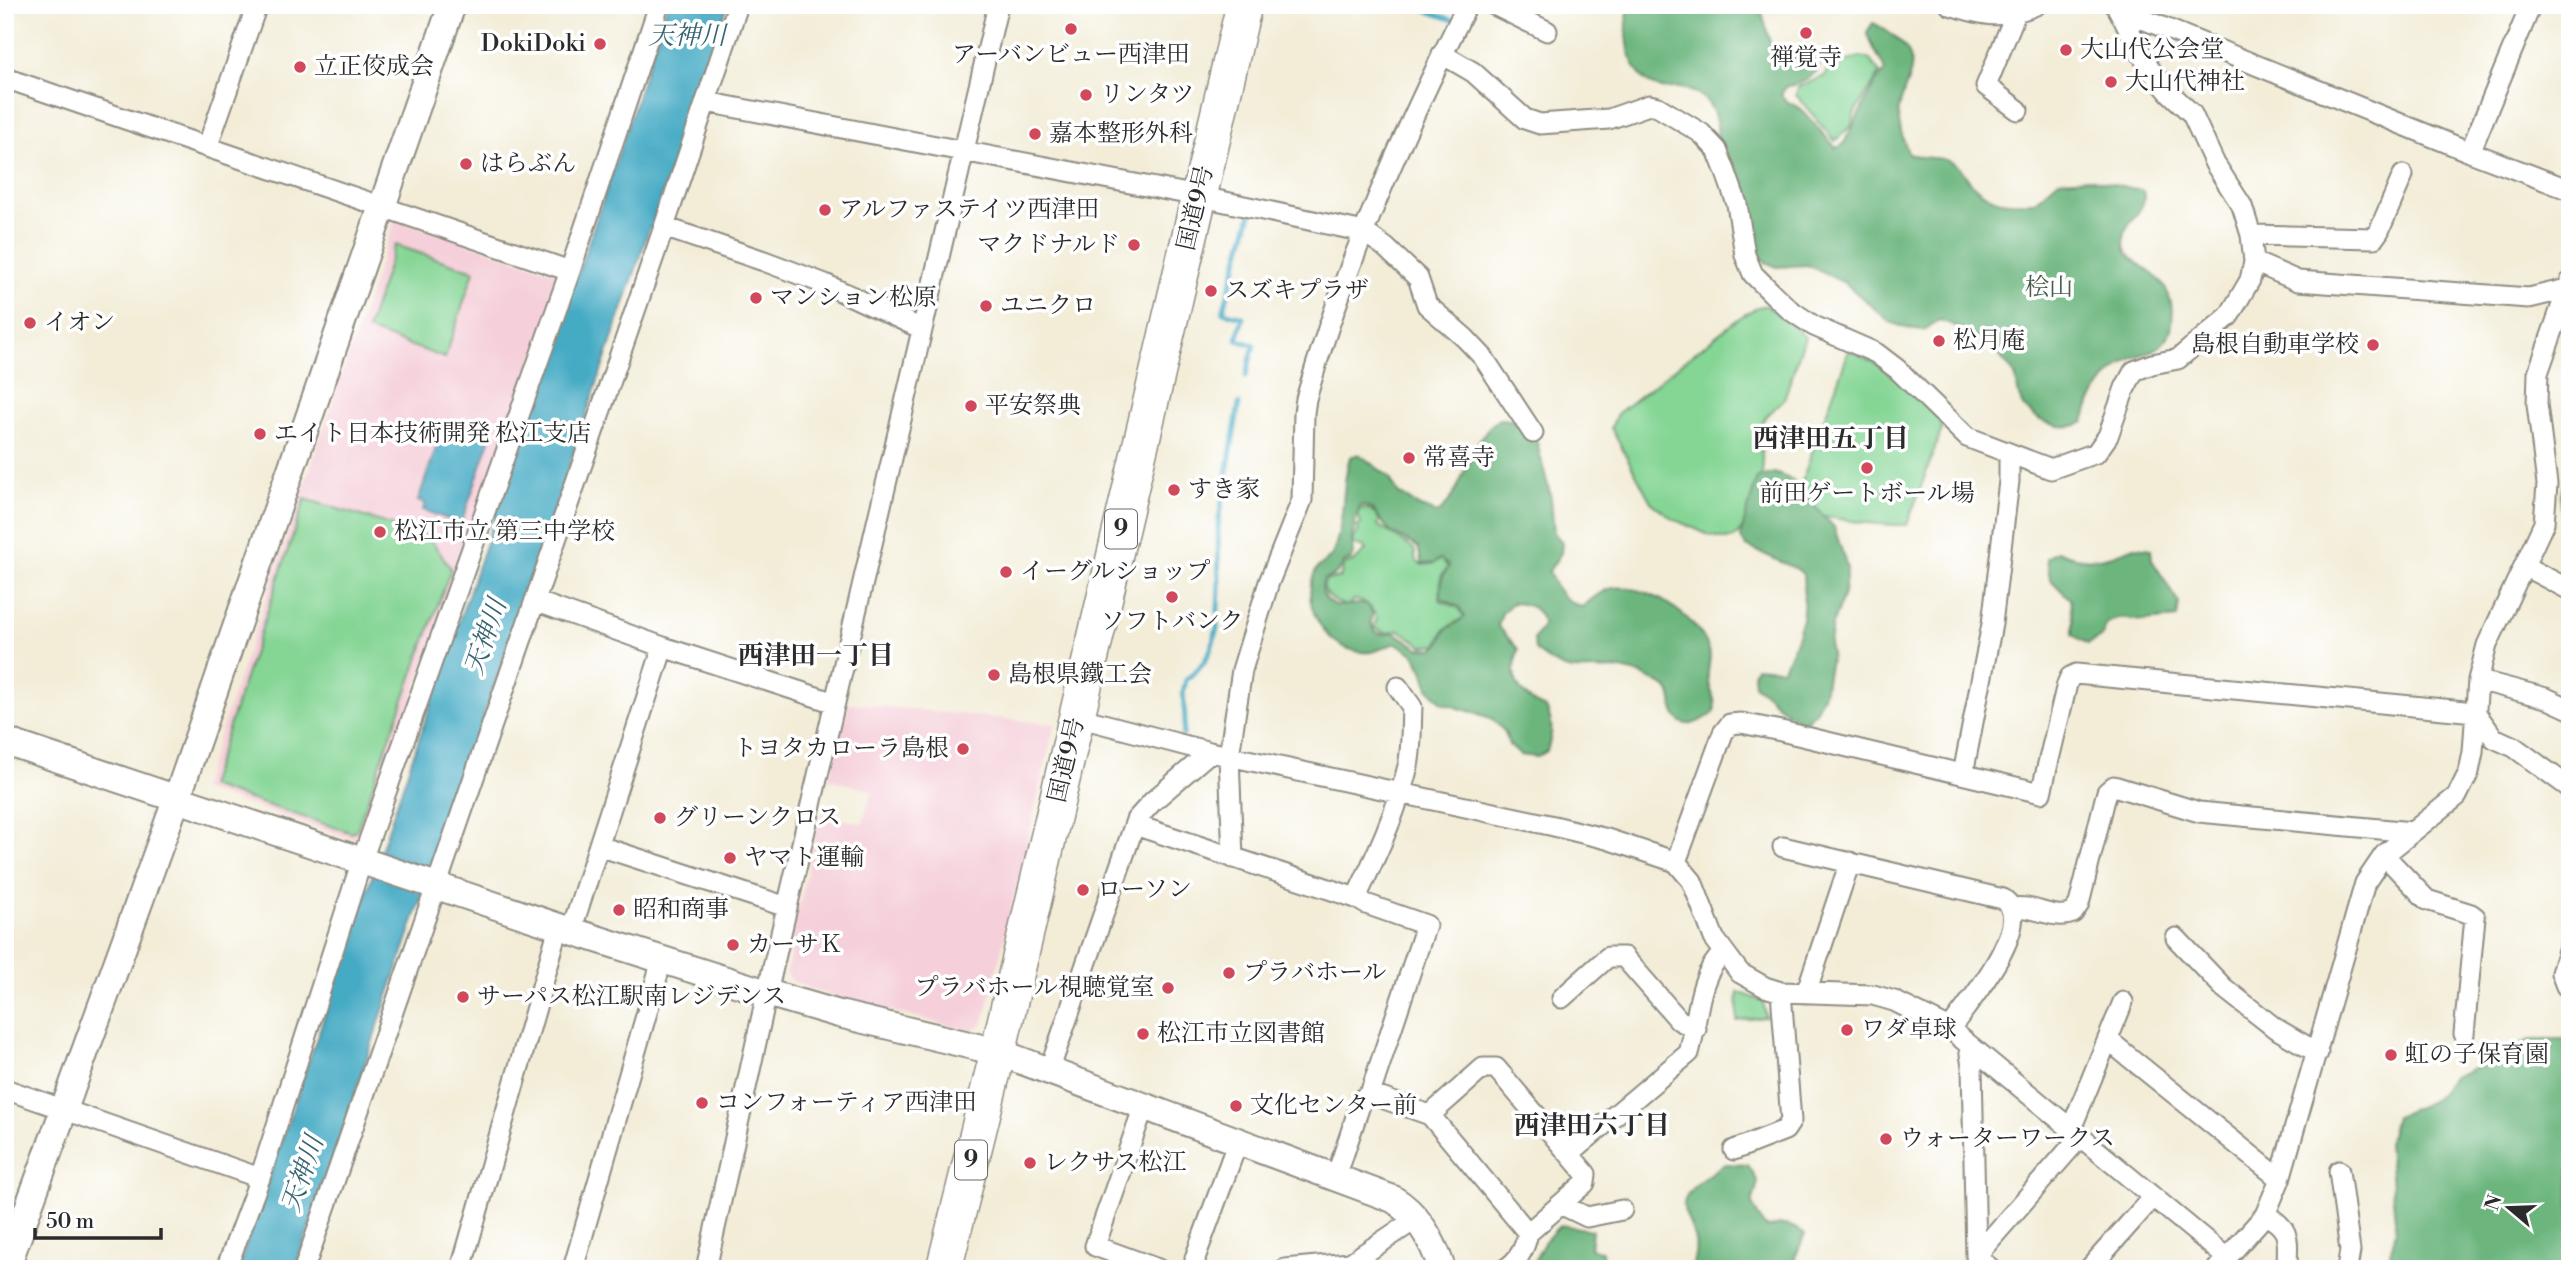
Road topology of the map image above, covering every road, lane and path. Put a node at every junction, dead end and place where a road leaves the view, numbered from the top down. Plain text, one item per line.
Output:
1 (257, 5) edge
2 (452, 5) edge
3 (659, 5) edge
4 (738, 5) edge
5 (998, 5) edge
6 (1244, 5) edge
7 (1467, 5) edge
8 (1494, 5) edge
9 (1950, 5) edge
10 (2036, 5) edge
11 (2532, 5) edge
12 (2117, 7) edge
13 (2016, 13) junction
14 (1547, 32) dead end
15 (1442, 54) junction
16 (5, 78) edge
17 (706, 102) junction
18 (2018, 110) dead end
19 (208, 145) junction
20 (963, 151) junction
21 (2470, 152) junction
22 (2403, 175) dead end
23 (2570, 190) edge
24 (1198, 196) junction
25 (383, 207) junction
26 (664, 227) junction
27 (1364, 232) junction
28 (2251, 235) junction
29 (2254, 262) junction
30 (570, 271) junction
31 (2568, 285) edge
32 (922, 329) junction
33 (1533, 433) dead end
34 (2009, 453) junction
35 (2524, 566) junction
36 (2570, 590) edge
37 (535, 601) junction
38 (663, 647) junction
39 (2478, 680) junction
40 (1398, 687) dead end
41 (835, 703) junction
42 (2570, 709) edge
43 (2475, 712) junction
44 (1077, 717) junction
45 (5, 741) edge
46 (1219, 754) junction
47 (1963, 774) junction
48 (2570, 788) edge
49 (1400, 794) junction
50 (177, 798) junction
51 (1135, 825) junction
52 (2412, 832) junction
53 (599, 846) junction
54 (1783, 846) dead end
55 (2384, 855) junction
56 (1233, 858) junction
57 (366, 862) junction
58 (1676, 862) junction
59 (1850, 862) junction
60 (436, 885) junction
61 (1356, 898) junction
62 (787, 907) junction
63 (2013, 908) junction
64 (565, 929) junction
65 (2176, 938) dead end
66 (2570, 944) edge
67 (1724, 952) junction
68 (662, 960) junction
69 (2566, 986) dead end
70 (1781, 992) junction
71 (767, 993) junction
72 (1806, 993) junction
73 (1562, 998) dead end
74 (2123, 1002) dead end
75 (1696, 1028) junction
76 (1950, 1029) junction
77 (2465, 1034) dead end
78 (2108, 1040) junction
79 (1969, 1046) junction
80 (999, 1052) junction
81 (2318, 1053) junction
82 (1049, 1071) junction
83 (5, 1088) edge
84 (1370, 1094) junction
85 (1144, 1106) junction
86 (64, 1109) junction
87 (1430, 1115) junction
88 (2075, 1133) junction
89 (1238, 1141) junction
90 (1734, 1150) dead end
91 (1570, 1153) junction
92 (2339, 1171) dead end
93 (1336, 1177) junction
94 (260, 1178) junction
95 (2280, 1179) junction
96 (2153, 1197) junction
97 (1562, 1205) junction
98 (1622, 1210) dead end
99 (2265, 1216) junction
100 (1416, 1219) junction
101 (1528, 1233) junction
102 (1983, 1262) edge
103 (2222, 1263) edge
104 (6, 1269) edge
105 (226, 1269) edge
106 (304, 1269) edge
107 (461, 1269) edge
108 (573, 1269) edge
109 (706, 1269) edge
110 (944, 1269) edge
111 (1158, 1269) edge
112 (1196, 1269) edge
113 (1285, 1269) edge
114 (1442, 1269) edge
115 (1505, 1269) edge
116 (2089, 1269) edge
117 (2287, 1269) edge
118 (2347, 1269) edge

1 - 19 street
2 - 25 street
3 - 30 street
4 - 17 street
5 - 20 street
6 - 24 highway, 国道9号 / 9
7 - 15 street
8 - 14 street
9 - 13 street
10 - 13 street
11 - 21 street
12 - 21 street
12 - 28 street
13 - 18 street
15 - 27 street
15 - 34 street
16 - 19 street
17 - 20 street
17 - 26 street
19 - 25 street
20 - 24 street
20 - 32 street
21 - 23 street
22 - 28 street
24 - 27 street
24 - 44 highway, 国道9号 / 9
25 - 30 street
25 - 50 street
26 - 32 street
26 - 37 street
27 - 33 street
27 - 46 street
28 - 29 street
29 - 31 street
29 - 34 street
30 - 57 street
31 - 35 street
32 - 41 street
34 - 47 street
35 - 36 street
35 - 39 street
37 - 38 street
37 - 60 street
38 - 41 street
38 - 53 street
39 - 42 street
39 - 43 street
40 - 49 street
41 - 62 street
43 - 47 street
43 - 48 street
43 - 52 street
44 - 46 street
44 - 80 highway, 国道9号 / 9
45 - 50 street
46 - 49 street
46 - 51 street
46 - 56 street
47 - 58 street
49 - 58 street
49 - 61 street
50 - 57 street
50 - 86 street
51 - 56 street
51 - 82 street
52 - 55 street
52 - 63 street
53 - 62 street
53 - 64 street
54 - 59 street
55 - 77 street
55 - 81 street
56 - 61 street
57 - 60 street
57 - 94 street
58 - 67 street
59 - 63 street
59 - 72 street
60 - 64 street
60 - 106 street
61 - 84 street
62 - 71 street
63 - 76 street
64 - 68 street
64 - 107 street
65 - 81 street
66 - 69 street
67 - 70 street
67 - 75 street
68 - 71 street
68 - 108 street
70 - 72 street
70 - 90 street
71 - 80 street
71 - 109 street
72 - 76 street
73 - 75 street
74 - 78 street
75 - 91 street
76 - 79 street
78 - 88 street
78 - 95 street
79 - 88 street
79 - 102 street
80 - 82 street
80 - 110 highway, 国道9号 / 9
81 - 95 street
82 - 85 street
83 - 86 street
84 - 87 street
84 - 93 street
85 - 89 street
85 - 111 street
86 - 94 street
86 - 104 street
87 - 91 street
87 - 101 street
88 - 96 street
88 - 102 street
89 - 93 street
89 - 112 street
91 - 97 street
92 - 118 street
93 - 100 street
94 - 105 street
95 - 99 street
96 - 103 street
96 - 116 street
97 - 98 street
97 - 101 street
99 - 103 street
99 - 117 street
100 - 113 street
100 - 114 street
101 - 115 street

